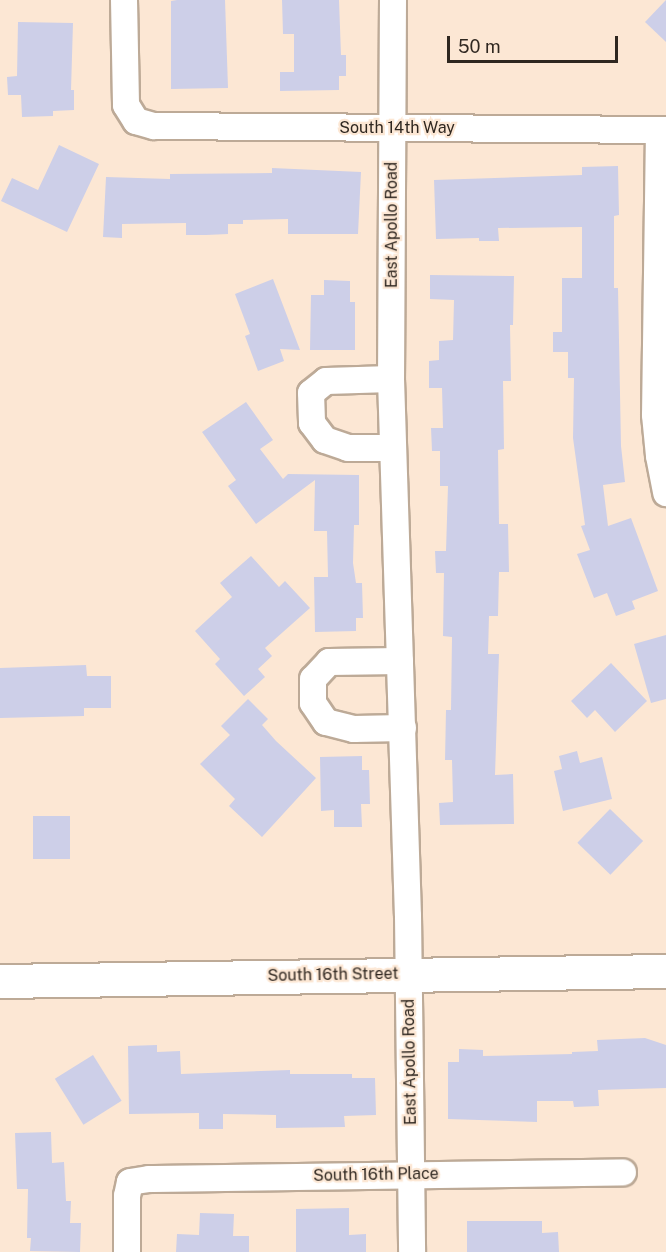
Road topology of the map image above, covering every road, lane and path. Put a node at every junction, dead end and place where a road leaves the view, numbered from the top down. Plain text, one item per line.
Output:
1 (124, 0) edge
2 (393, 0) edge
3 (393, 129) junction
4 (663, 130) edge
5 (391, 379) junction
6 (661, 414) edge
7 (392, 448) junction
8 (666, 493) edge
9 (400, 661) junction
10 (403, 728) junction
11 (666, 970) edge
12 (409, 974) junction
13 (0, 981) edge
14 (623, 1172) dead end
15 (411, 1174) junction
16 (127, 1252) edge
17 (412, 1252) edge

1 - 3 street, South 14th Way
2 - 3 street, East Apollo Road
3 - 4 street, South 14th Way
3 - 5 street, East Apollo Road
4 - 6 street
5 - 7 street, East Apollo Road
5 - 7 street
6 - 8 street
7 - 9 street, East Apollo Road
9 - 10 street, East Apollo Road
9 - 10 street
10 - 12 street, East Apollo Road
11 - 12 main road, South 16th Street
12 - 13 main road, South 16th Street
12 - 15 street, East Apollo Road
14 - 15 street, South 16th Place
15 - 16 street, South 16th Place
15 - 17 street, East Apollo Road

